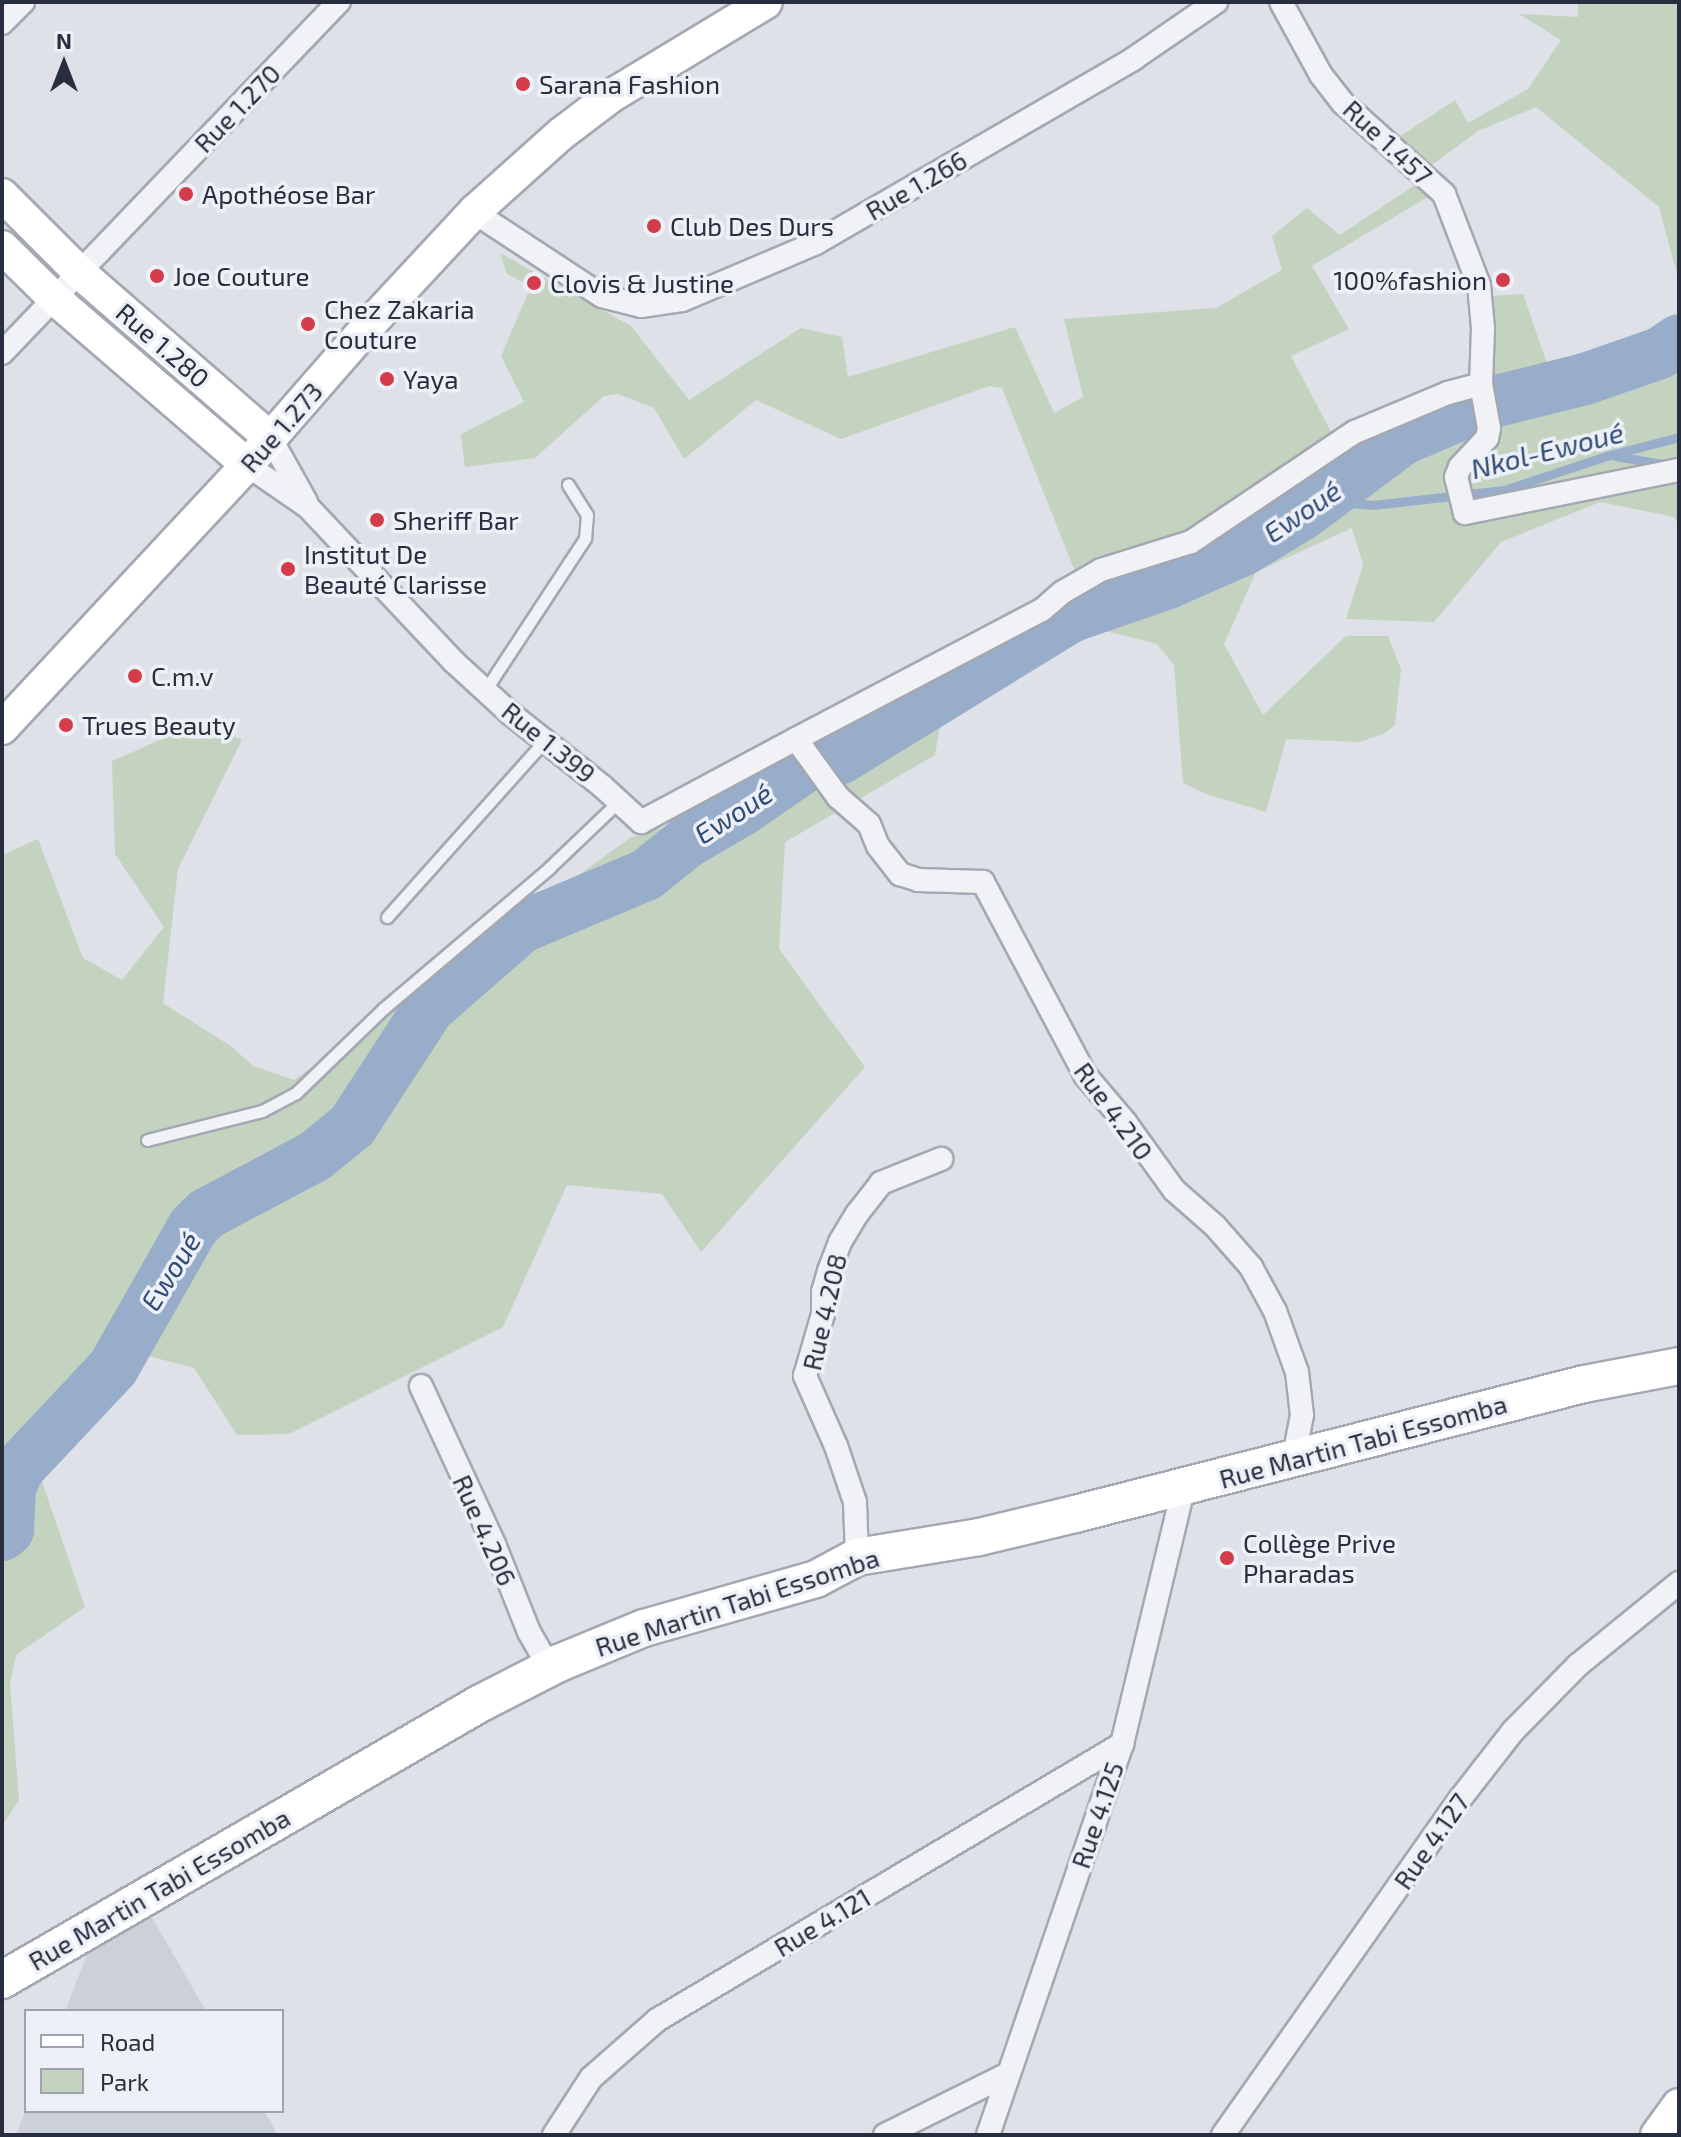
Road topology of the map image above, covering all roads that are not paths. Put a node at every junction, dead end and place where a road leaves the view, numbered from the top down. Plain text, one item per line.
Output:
1 (23, 2) edge
2 (339, 2) edge
3 (766, 2) edge
4 (1216, 2) edge
5 (1281, 2) edge
6 (2, 23) edge
7 (2, 195) edge
8 (474, 212) junction
9 (2, 247) edge
10 (79, 272) junction
11 (55, 299) junction
12 (2, 353) edge
13 (1481, 384) junction
14 (271, 439) junction
15 (247, 465) junction
16 (1679, 470) edge
17 (568, 484) dead end
18 (308, 507) junction
19 (486, 689) junction
20 (2, 728) edge
21 (545, 740) junction
22 (799, 744) junction
23 (619, 800) junction
24 (387, 917) dead end
25 (147, 1140) dead end
26 (941, 1159) dead end
27 (1679, 1366) edge
28 (421, 1386) dead end
29 (1294, 1456) junction
30 (1183, 1489) junction
31 (857, 1557) junction
32 (1679, 1583) edge
33 (559, 1663) junction
34 (1122, 1744) junction
35 (2, 1980) edge
36 (1006, 2075) junction
37 (1679, 2105) edge
38 (554, 2135) edge
39 (885, 2135) edge
40 (988, 2135) edge
41 (1223, 2135) edge
42 (1657, 2135) edge

1 - 6 street
2 - 10 street, Rue 1.270
3 - 8 main road, Rue 1.273
4 - 8 street, Rue 1.266
5 - 13 street, Rue 1.457
7 - 10 main road, Rue 1.280
8 - 14 main road, Rue 1.273
9 - 11 main road, Rue 1.280
10 - 11 street, Rue 1.270
10 - 14 main road, Rue 1.280
11 - 12 street, Rue 1.270
11 - 15 main road, Rue 1.280
13 - 16 street, Rue 1.457
13 - 22 street
14 - 15 main road, Rue 1.273
14 - 18 street, Rue 1.280
15 - 18 street, Rue 1.399
15 - 20 main road, Rue 1.273
17 - 19 lane
18 - 19 street, Rue 1.399
19 - 21 street, Rue 1.399
21 - 23 street, Rue 1.399
21 - 24 lane
22 - 23 street, Rue 1.399
22 - 29 street, Rue 4.210
23 - 25 lane
26 - 31 street, Rue 4.208
27 - 29 main road, Rue Martin Tabi Essomba
28 - 33 street, Rue 4.206
29 - 30 main road, Rue Martin Tabi Essomba
30 - 31 main road, Rue Martin Tabi Essomba
30 - 34 street, Rue 4.125
31 - 33 main road, Rue Martin Tabi Essomba
32 - 41 street, Rue 4.127
33 - 35 main road, Rue Martin Tabi Essomba
34 - 36 street, Rue 4.125
34 - 38 street, Rue 4.121
36 - 39 street
36 - 40 street, Rue 4.125
37 - 42 main road

